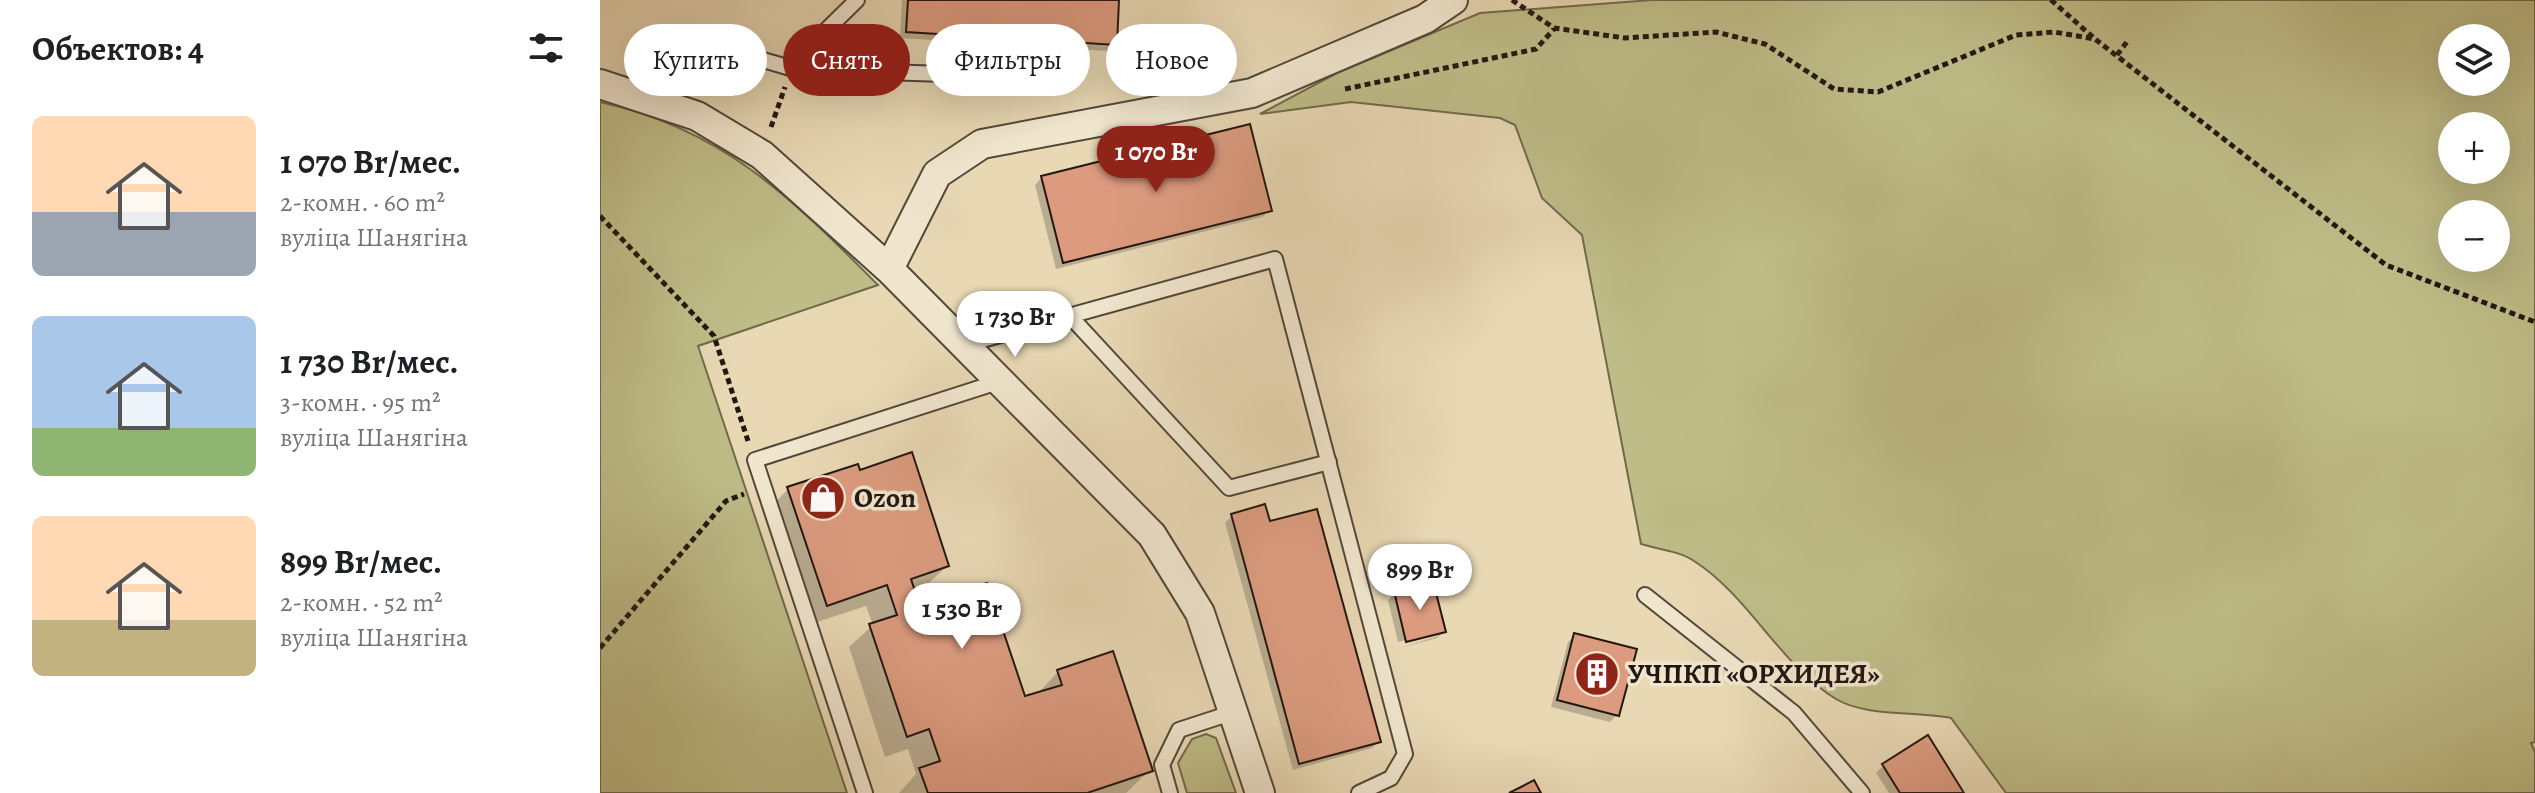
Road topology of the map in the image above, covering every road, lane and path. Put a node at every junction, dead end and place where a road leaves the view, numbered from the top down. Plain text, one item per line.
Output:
1 (857, 0) edge
2 (1453, 0) edge
3 (1512, 0) edge
4 (2051, 0) edge
5 (833, 24) edge
6 (1554, 28) junction
7 (2095, 39) junction
8 (2129, 39) dead end
9 (2117, 55) junction
10 (783, 66) edge
11 (613, 87) edge
12 (1339, 90) dead end
13 (783, 91) edge
14 (762, 155) junction
15 (600, 216) edge
16 (889, 269) junction
17 (1069, 315) junction
18 (2535, 322) edge
19 (964, 345) junction
20 (1001, 381) junction
21 (755, 460) junction
22 (1329, 462) junction
23 (763, 487) junction
24 (1645, 595) dead end
25 (600, 648) edge
26 (1234, 712) junction
27 (865, 793) edge
28 (1170, 793) edge
29 (1260, 793) edge
30 (1359, 793) edge
31 (1862, 793) edge

1 - 5 lane
2 - 16 street
3 - 6 path
4 - 7 path
6 - 7 path
6 - 12 path
7 - 9 path
8 - 9 path
9 - 18 path
10 - 11 lane
11 - 14 street
13 - 14 path
14 - 16 street
15 - 21 path
16 - 19 street
17 - 19 lane
17 - 22 lane
17 - 22 lane
19 - 20 street
20 - 21 lane
20 - 26 street
21 - 23 lane
22 - 30 lane
23 - 25 path
23 - 27 lane
24 - 31 lane
26 - 28 lane
26 - 29 street

